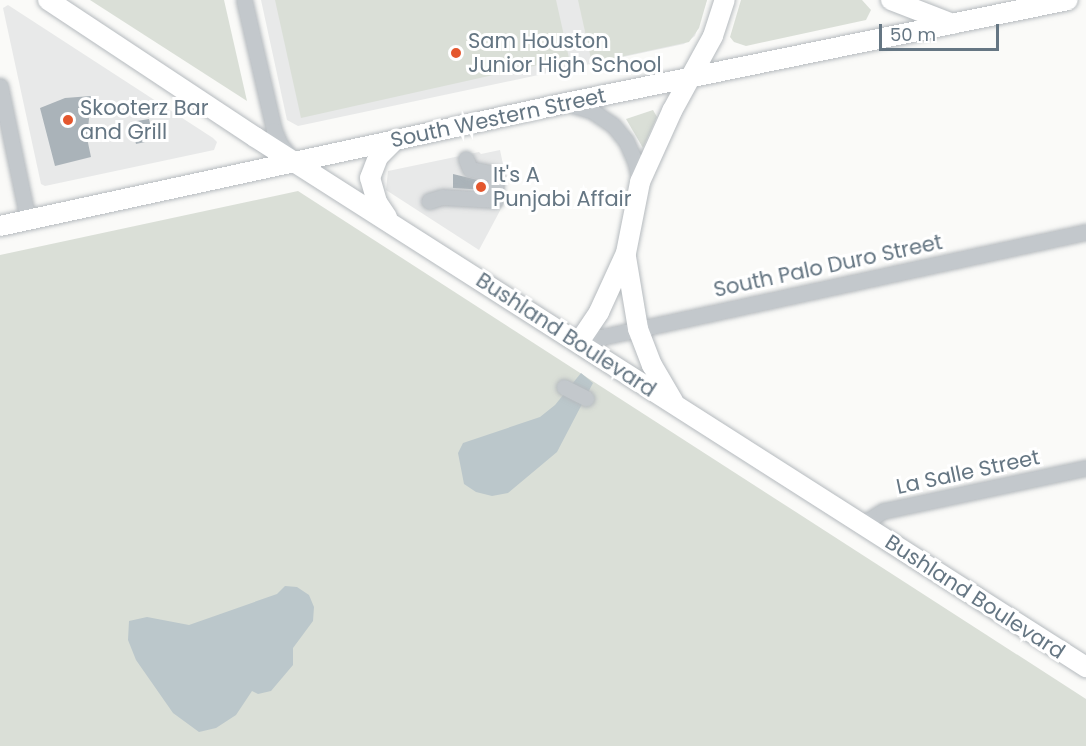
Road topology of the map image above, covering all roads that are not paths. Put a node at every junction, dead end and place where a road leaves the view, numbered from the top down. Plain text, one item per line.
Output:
1 (48, 0) edge
2 (244, 0) edge
3 (725, 0) edge
4 (891, 0) edge
5 (1068, 0) edge
6 (955, 24) junction
7 (691, 78) junction
8 (0, 86) edge
9 (566, 104) junction
10 (395, 140) junction
11 (466, 159) dead end
12 (294, 162) junction
13 (640, 182) junction
14 (429, 201) dead end
15 (28, 220) junction
16 (391, 222) junction
17 (0, 226) edge
18 (1086, 232) edge
19 (626, 253) junction
20 (638, 329) junction
21 (579, 342) junction
22 (564, 387) dead end
23 (586, 398) dead end
24 (676, 405) junction
25 (1086, 468) edge
26 (862, 524) junction
27 (1086, 667) edge

1 - 12 main road, Bushland Boulevard
2 - 12 street
3 - 7 main road
4 - 6 main road
5 - 6 main road, South Western Street
6 - 7 main road, South Western Street
7 - 9 main road, South Western Street
7 - 13 main road
8 - 15 street
9 - 10 main road, South Western Street
9 - 13 street
10 - 12 main road, South Western Street
10 - 16 main road
11 - 14 street
12 - 15 main road, South Western Street
12 - 16 main road, Bushland Boulevard
13 - 19 main road
15 - 17 main road, South Western Street
16 - 21 main road, Bushland Boulevard
18 - 20 street, South Palo Duro Street
19 - 20 main road
19 - 21 main road
20 - 21 street, South Palo Duro Street
20 - 24 main road
21 - 24 main road, Bushland Boulevard
22 - 23 street
24 - 26 main road, Bushland Boulevard
25 - 26 street, La Salle Street
26 - 27 main road, Bushland Boulevard

